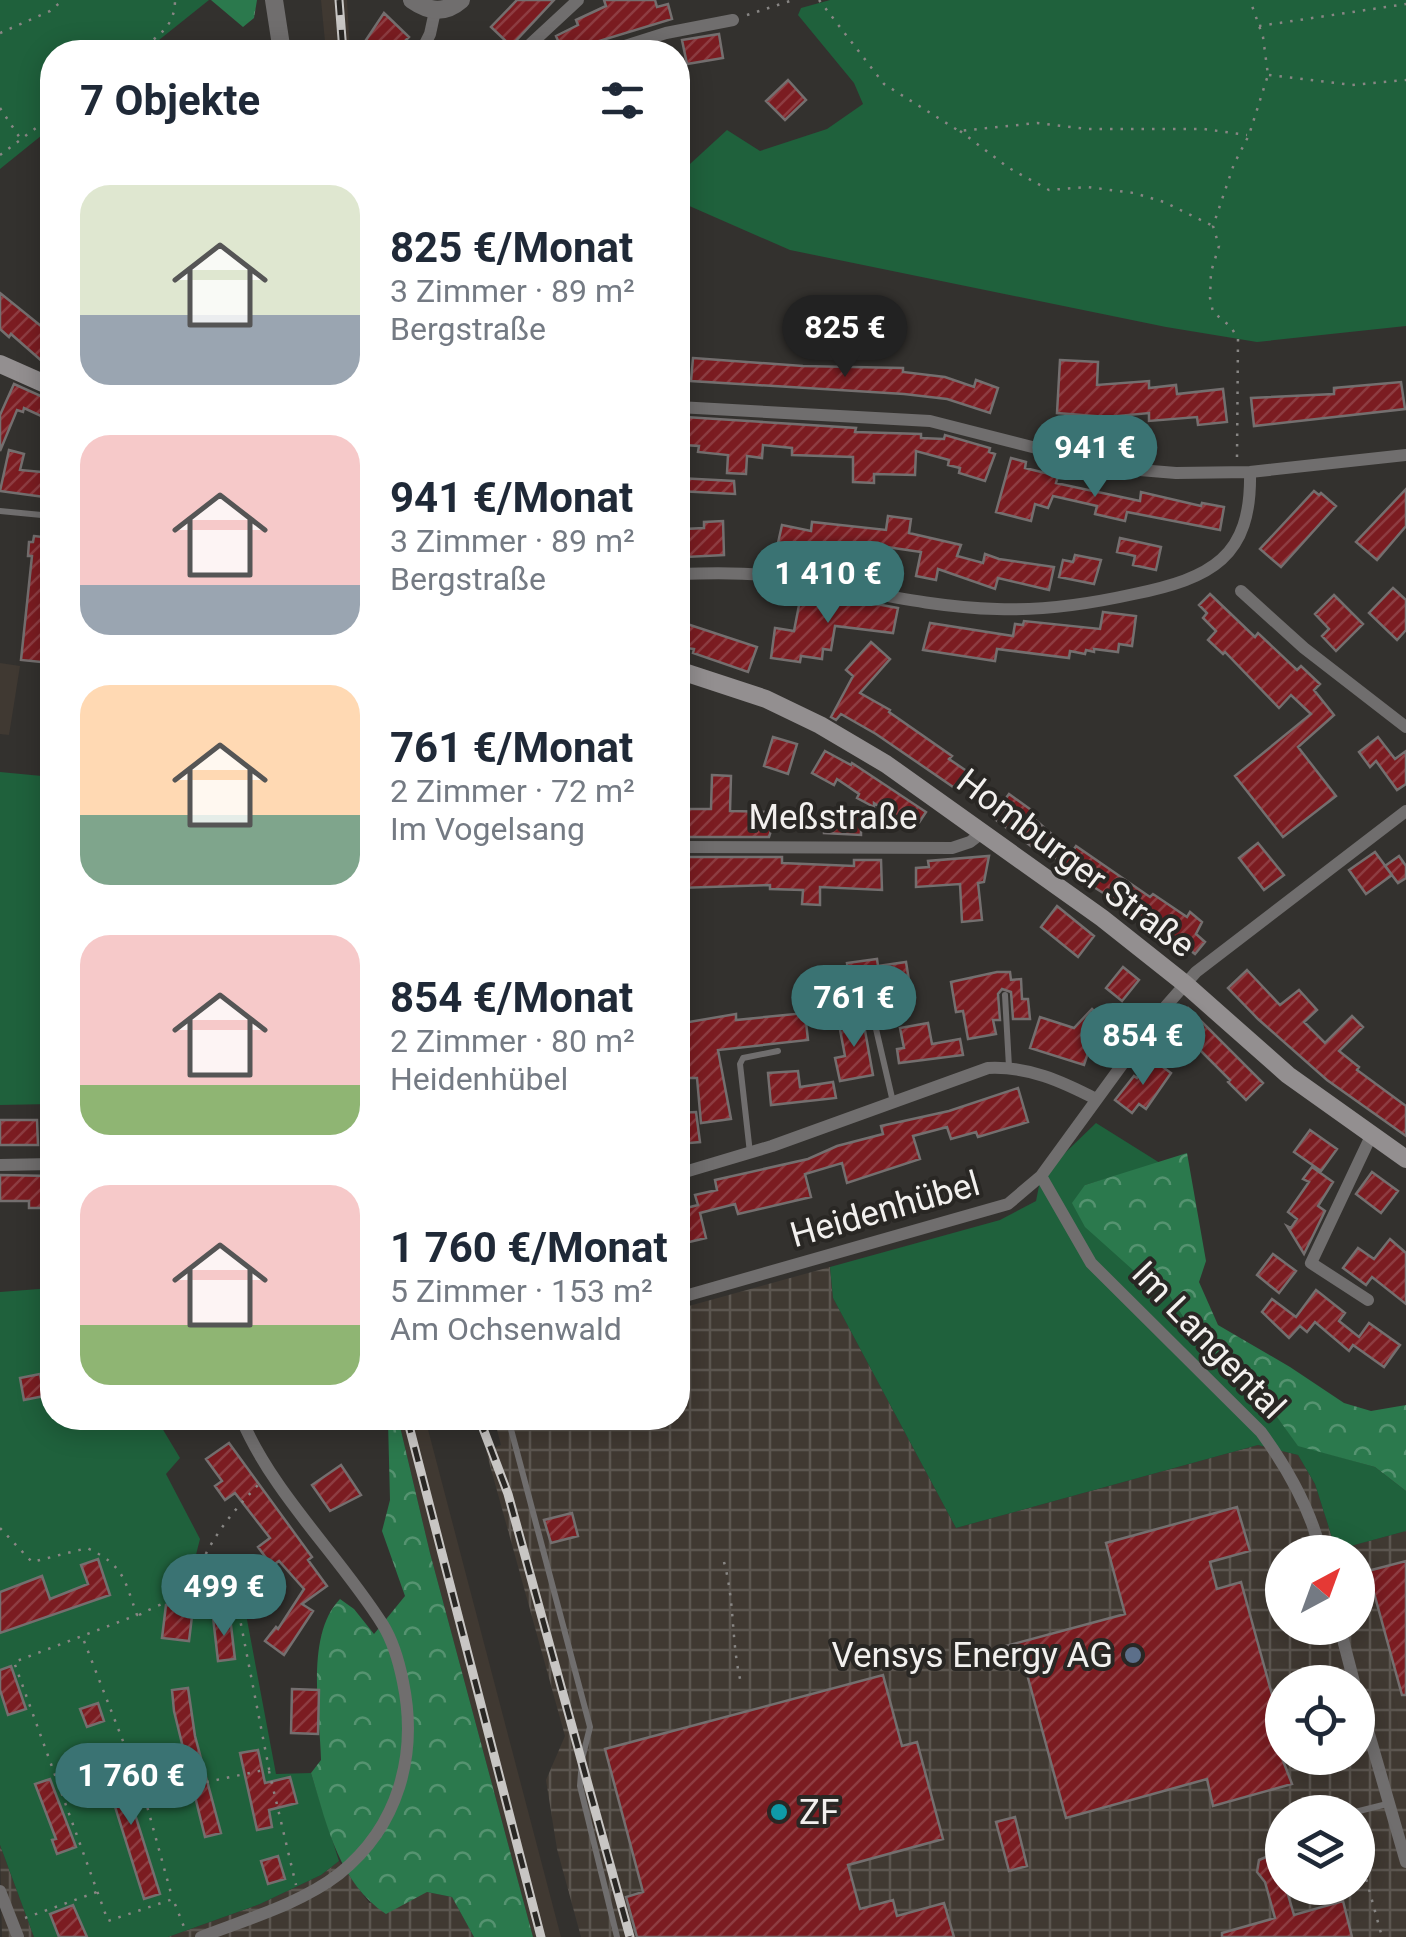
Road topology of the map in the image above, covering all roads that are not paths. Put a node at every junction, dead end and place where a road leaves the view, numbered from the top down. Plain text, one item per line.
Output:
1 (274, 0) edge
2 (412, 0) edge
3 (462, 0) edge
4 (578, 0) edge
5 (436, 11) junction
6 (734, 20) road end
7 (280, 40) edge
8 (427, 40) edge
9 (535, 40) edge
10 (644, 40) edge
11 (0, 365) edge
12 (40, 382) edge
13 (690, 408) edge
14 (1406, 454) edge
15 (1245, 472) junction
16 (0, 511) edge
17 (40, 515) edge
18 (690, 574) edge
19 (1242, 591) dead end
20 (690, 674) edge
21 (1406, 727) edge
22 (1406, 811) edge
23 (983, 832) junction
24 (690, 847) edge
25 (1184, 983) junction
26 (866, 986) dead end
27 (1006, 995) dead end
28 (778, 1051) dead end
29 (1010, 1067) junction
30 (1096, 1100) junction
31 (893, 1102) junction
32 (1371, 1136) junction
33 (750, 1153) junction
34 (1406, 1159) edge
35 (40, 1164) edge
36 (0, 1165) edge
37 (690, 1170) edge
38 (1041, 1176) junction
39 (690, 1295) edge
40 (1368, 1300) dead end
41 (248, 1430) edge
42 (511, 1430) edge
43 (1315, 1535) edge
44 (1375, 1755) edge
45 (1389, 1804) junction
46 (1375, 1807) edge
47 (1406, 1862) edge
48 (0, 1891) edge
49 (18, 1937) edge
50 (201, 1937) edge
51 (617, 1937) edge

1 - 7 street
2 - 5 street
3 - 5 street
4 - 9 street
5 - 8 street
6 - 10 street
11 - 12 main road
13 - 15 street
14 - 15 street
15 - 18 street
16 - 17 lane
19 - 21 street
20 - 23 main road, Homburger Straße
22 - 25 street, Heidenhübel
23 - 24 street, Meßstraße
23 - 25 main road, Homburger Straße
25 - 30 street, Heidenhübel
25 - 32 main road, Homburger Straße
26 - 31 lane
27 - 29 lane
28 - 33 lane
29 - 30 street
29 - 31 street
30 - 38 street, Heidenhübel
31 - 33 street
32 - 34 main road, Homburger Straße
32 - 40 street
33 - 37 street
35 - 36 street
38 - 39 street, Heidenhübel
38 - 43 street, Im Langental
41 - 50 street
42 - 51 lane
44 - 45 street
45 - 46 lane
45 - 47 street
48 - 49 street

